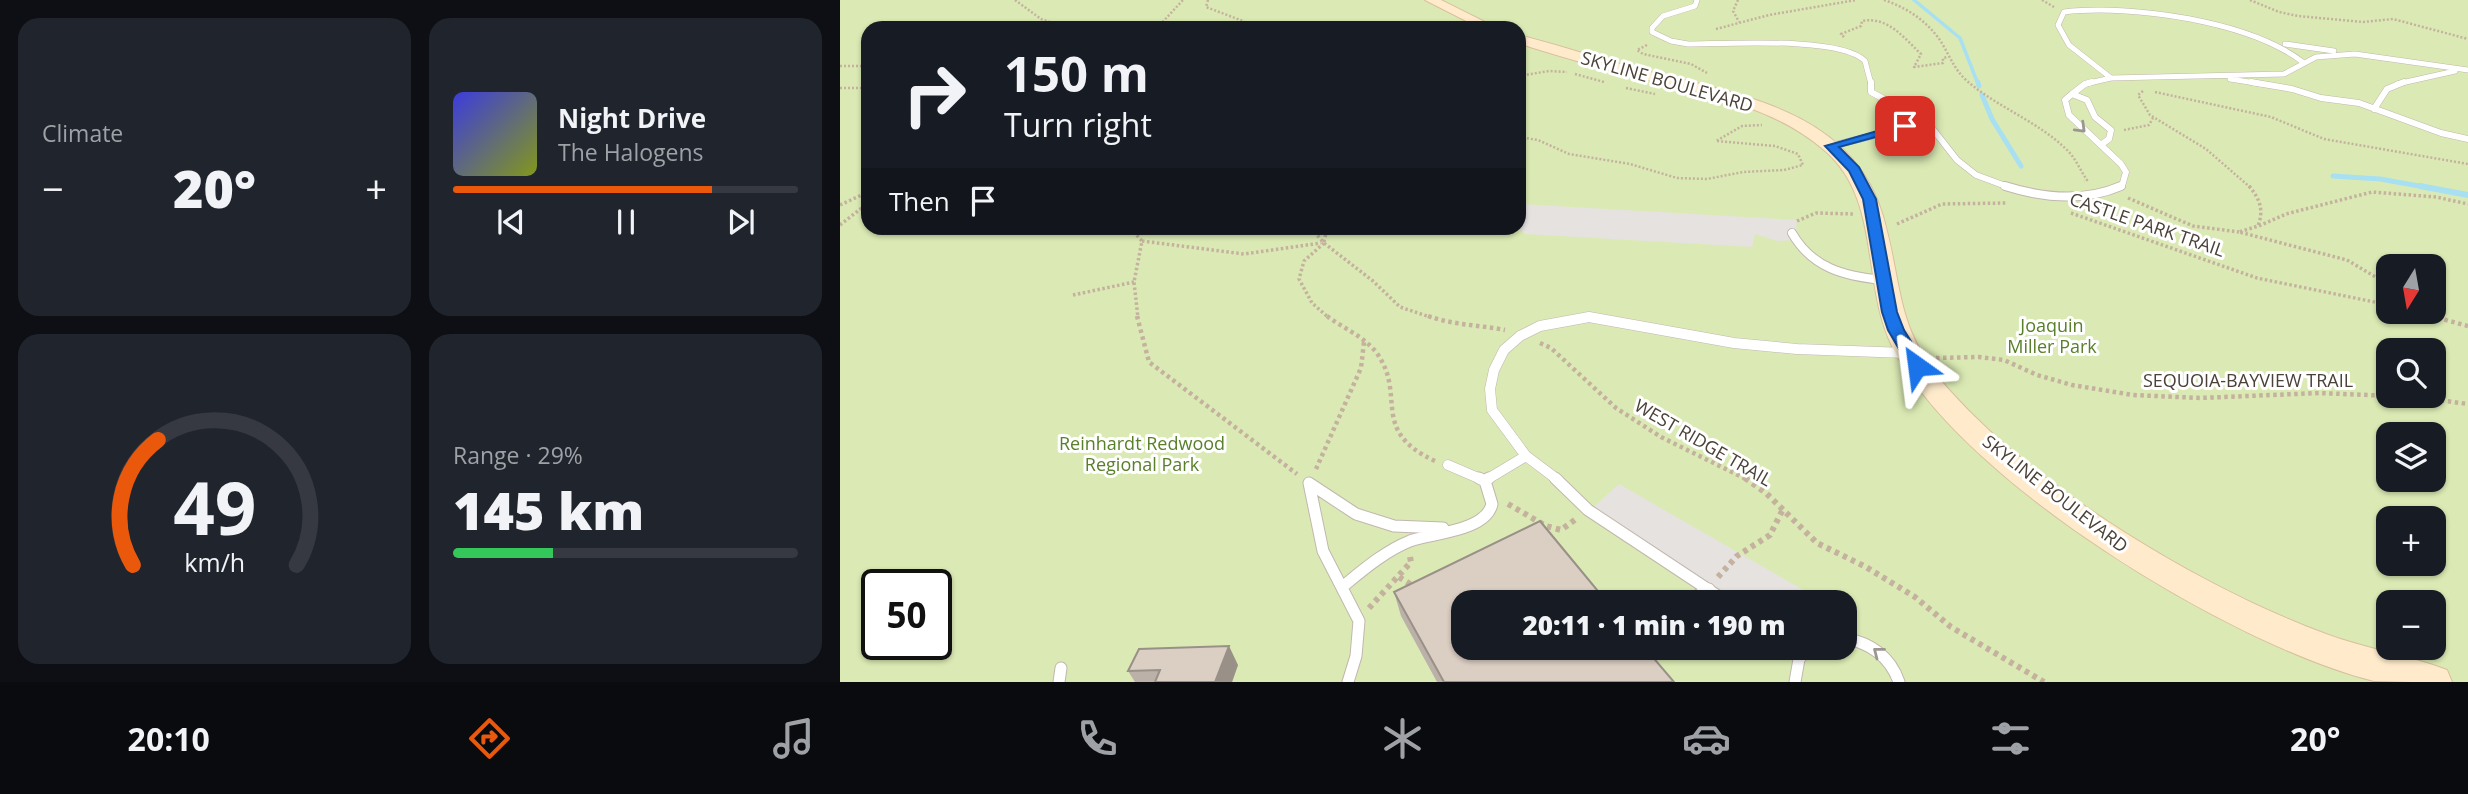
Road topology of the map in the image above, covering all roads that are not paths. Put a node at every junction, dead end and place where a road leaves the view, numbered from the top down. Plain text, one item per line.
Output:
1 (1431, 0) edge
2 (1697, 0) edge
3 (1475, 21) edge
4 (1526, 40) edge
5 (2273, 42) junction
6 (2352, 54) junction
7 (2304, 63) junction
8 (2466, 70) edge
9 (2207, 76) junction
10 (2111, 78) junction
11 (2072, 94) junction
12 (2374, 108) junction
13 (1928, 122) junction
14 (2468, 139) edge
15 (2102, 144) junction
16 (1831, 146) junction
17 (1792, 233) road end
18 (1884, 280) junction
19 (1908, 353) junction
20 (1526, 456) junction
21 (1448, 466) road end
22 (1485, 481) junction
23 (1450, 529) junction
24 (1342, 587) junction
25 (1709, 589) edge
26 (1857, 642) edge
27 (1800, 660) edge
28 (1061, 668) dead end
29 (1059, 682) edge
30 (1349, 682) edge
31 (1796, 682) edge
32 (1899, 682) edge
33 (2434, 682) edge

1 - 3 main road
2 - 13 lane
4 - 16 main road, SKYLINE BOULEVARD
5 - 6 lane
5 - 7 lane
5 - 10 lane
6 - 7 lane
6 - 8 lane
7 - 9 lane
8 - 12 lane
9 - 10 lane
9 - 12 lane
10 - 11 lane
11 -> 15 lane
11 - 15 lane
12 - 14 lane
13 - 15 lane
13 - 16 lane
16 - 18 main road, SKYLINE BOULEVARD
17 - 18 lane
18 - 19 main road, SKYLINE BOULEVARD
19 - 20 lane
19 - 33 main road, SKYLINE BOULEVARD
20 - 22 lane
20 - 25 lane
21 - 22 lane
22 - 23 lane
23 - 24 lane
23 - 24 lane
24 - 30 lane
32 -> 26 lane
27 - 31 lane
28 - 29 lane

